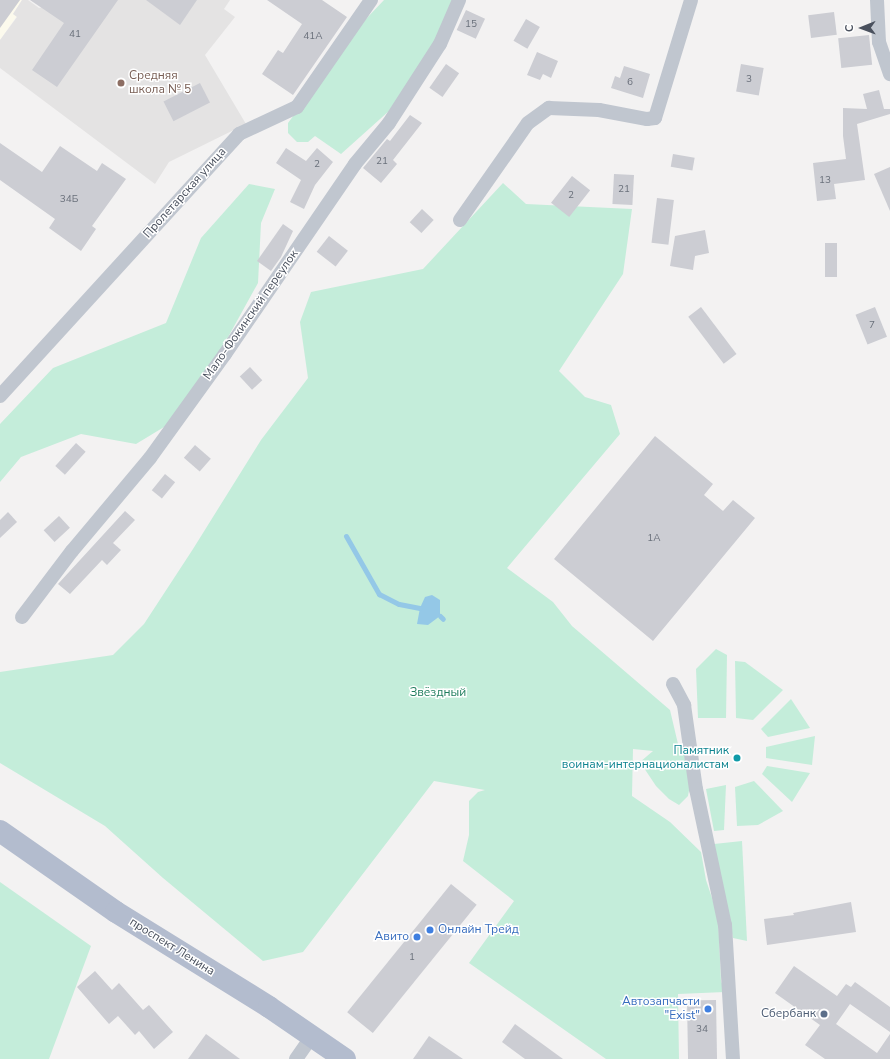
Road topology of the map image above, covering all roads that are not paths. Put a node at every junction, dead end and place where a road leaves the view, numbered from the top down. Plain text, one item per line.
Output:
1 (459, 0) edge
2 (691, 0) edge
3 (877, 0) edge
4 (367, 1) edge
5 (890, 74) edge
6 (460, 220) dead end
7 (0, 396) edge
8 (22, 617) dead end
9 (673, 684) dead end
10 (0, 831) edge
11 (312, 1036) junction
12 (296, 1059) edge
13 (345, 1059) edge
14 (733, 1059) edge

1 - 8 street, Мало-Фокинский переулок
2 - 6 street
3 - 5 street
4 - 7 street, Пролетарская улица
9 - 14 street
10 - 11 main road, проспект Ленина
11 - 12 street
11 - 13 main road, проспект Ленина

